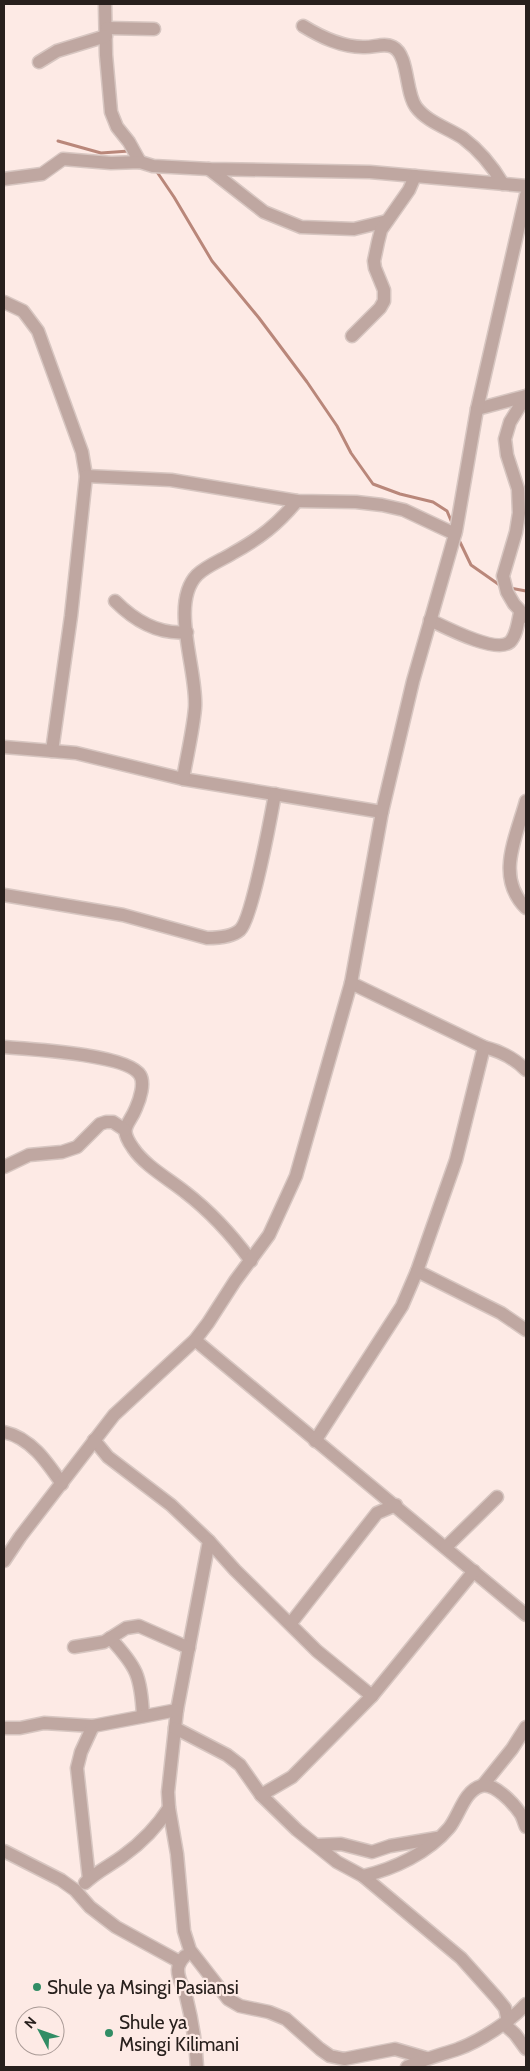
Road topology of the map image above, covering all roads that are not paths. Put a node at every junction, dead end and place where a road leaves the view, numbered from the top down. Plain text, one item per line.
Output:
1 (105, 4) edge
2 (302, 26) dead end
3 (154, 29) dead end
4 (106, 32) junction
5 (39, 62) dead end
6 (140, 162) junction
7 (209, 169) junction
8 (415, 176) junction
9 (4, 179) edge
10 (503, 184) junction
11 (526, 186) edge
12 (526, 194) edge
13 (386, 221) junction
14 (4, 302) edge
15 (352, 336) dead end
16 (526, 396) edge
17 (477, 409) junction
18 (86, 476) junction
19 (522, 489) edge
20 (297, 501) junction
21 (454, 536) junction
22 (115, 601) dead end
23 (523, 615) edge
24 (430, 620) junction
25 (187, 632) junction
26 (4, 747) edge
27 (52, 751) junction
28 (183, 779) junction
29 (275, 794) junction
30 (526, 802) edge
31 (382, 812) junction
32 (4, 895) edge
33 (526, 908) edge
34 (351, 983) junction
35 (4, 1047) edge
36 (484, 1047) junction
37 (526, 1070) edge
38 (125, 1130) junction
39 (4, 1167) edge
40 (251, 1262) junction
41 (417, 1271) junction
42 (526, 1330) edge
43 (195, 1340) junction
44 (4, 1432) edge
45 (94, 1440) junction
46 (315, 1441) junction
47 (62, 1484) junction
48 (498, 1497) dead end
49 (396, 1505) junction
50 (209, 1541) junction
51 (446, 1547) junction
52 (4, 1561) edge
53 (474, 1571) junction
54 (526, 1614) edge
55 (291, 1623) junction
56 (110, 1638) junction
57 (74, 1647) dead end
58 (189, 1648) junction
59 (372, 1696) junction
60 (176, 1710) junction
61 (143, 1716) junction
62 (93, 1726) junction
63 (526, 1727) edge
64 (4, 1728) edge
65 (175, 1728) junction
66 (483, 1785) junction
67 (261, 1795) junction
68 (169, 1808) junction
69 (526, 1827) edge
70 (440, 1838) junction
71 (318, 1846) junction
72 (4, 1850) edge
73 (363, 1876) junction
74 (89, 1878) junction
75 (75, 1890) junction
76 (190, 1950) junction
77 (180, 1962) junction
78 (526, 2004) edge
79 (506, 2023) junction
80 (526, 2050) edge
81 (426, 2058) junction
82 (197, 2067) edge
83 (407, 2067) edge

1 - 4 street
2 - 10 street
3 - 4 street
4 - 5 street
4 - 6 street
6 - 7 street
6 - 9 street
7 - 8 street
7 - 13 street
8 - 10 street
8 - 13 street
10 - 11 street
12 - 17 street
13 - 15 street
14 - 18 street
16 - 17 street
16 - 19 street
17 - 21 street
18 - 20 street
18 - 27 street
19 - 23 street
20 - 21 street
20 - 25 street
21 - 24 street
22 - 25 street
23 - 24 street
24 - 31 street
25 - 28 street
26 - 27 street
27 - 28 street
28 - 29 street
29 - 31 street
29 - 32 street
30 - 33 street
31 - 34 street
34 - 36 street
34 - 40 street
35 - 38 street
36 - 37 street
36 - 41 street
38 - 39 street
38 - 40 street
40 - 43 street
41 - 42 street
41 - 46 street
43 - 45 street
43 - 46 street
44 - 47 street
45 - 47 street
45 - 50 street
46 - 49 street
47 - 52 street
48 - 51 street
49 - 51 street
49 - 55 street
50 - 55 street
50 - 58 street
51 - 53 street
53 - 54 street
53 - 59 street
55 - 59 street
56 - 57 street
56 - 58 street
56 - 61 street
58 - 60 street
59 - 67 street
60 - 61 street
60 - 65 street
61 - 62 street
62 - 64 street
62 - 74 street
63 - 66 street
65 - 67 street
65 - 68 street
66 - 69 street
66 - 70 street
67 - 71 street
68 - 74 street
68 - 76 street
70 - 71 street
70 - 73 street
71 - 73 street
72 - 75 street
73 - 79 street
74 - 75 street
75 - 77 street
76 - 77 street
76 - 81 street
77 - 82 street
78 - 79 street
79 - 80 street
79 - 81 street
81 - 83 street

